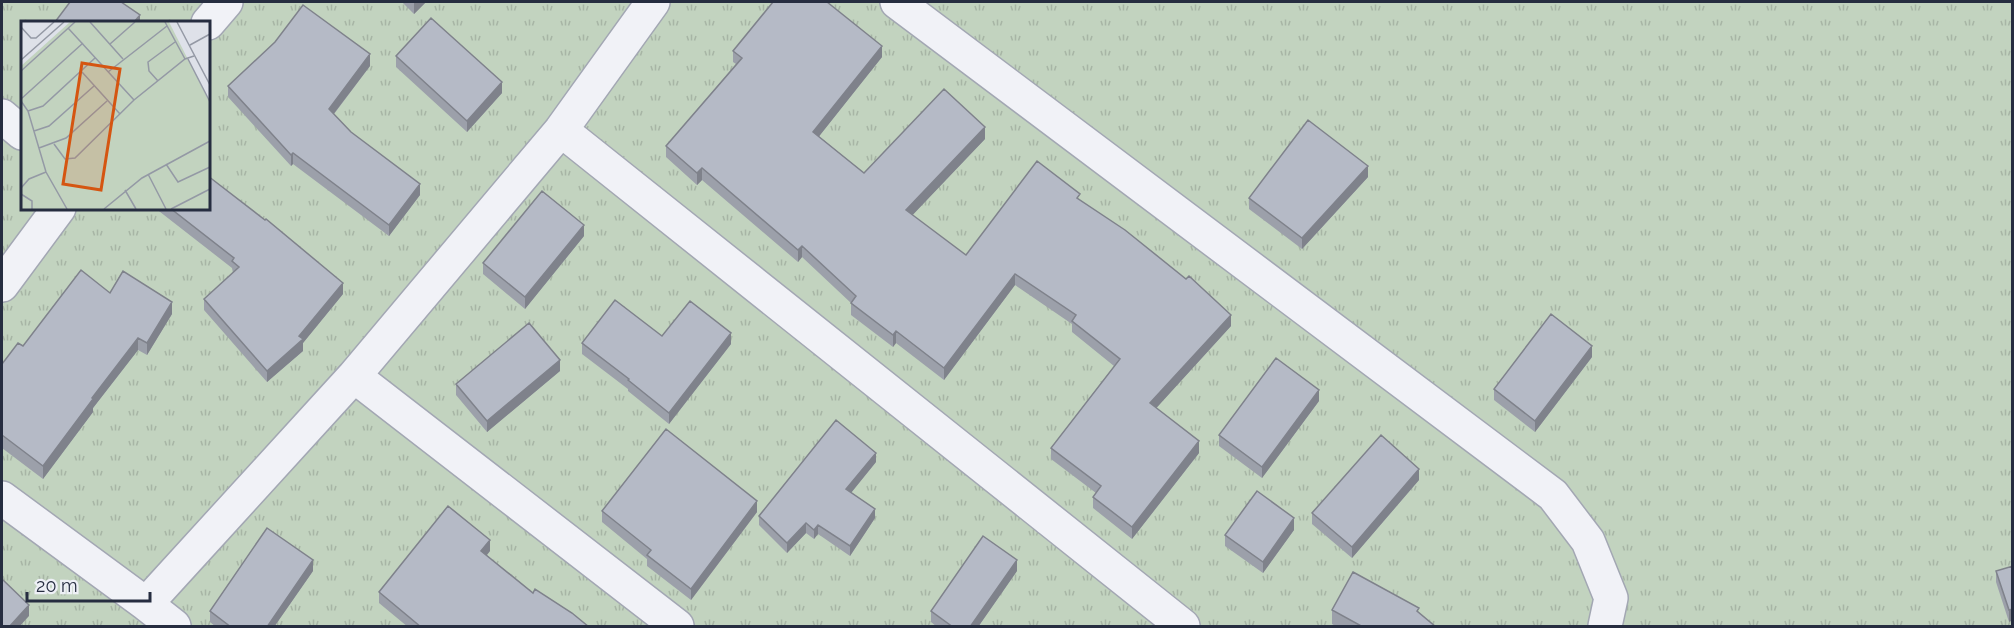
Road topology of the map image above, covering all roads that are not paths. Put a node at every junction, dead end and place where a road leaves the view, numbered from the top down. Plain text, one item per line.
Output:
1 (226, 2) edge
2 (653, 2) edge
3 (897, 2) edge
4 (210, 21) edge
5 (2, 116) edge
6 (561, 130) junction
7 (21, 132) edge
8 (58, 210) edge
9 (2, 285) edge
10 (354, 376) junction
11 (2, 498) edge
12 (146, 604) junction
13 (174, 627) edge
14 (677, 627) edge
15 (1183, 627) edge
16 (1605, 627) edge

1 - 4 street
2 - 6 street
3 - 16 street
5 - 7 street
6 - 10 street
6 - 15 street
8 - 9 street
10 - 12 street
10 - 14 street
11 - 12 street
12 - 13 street

